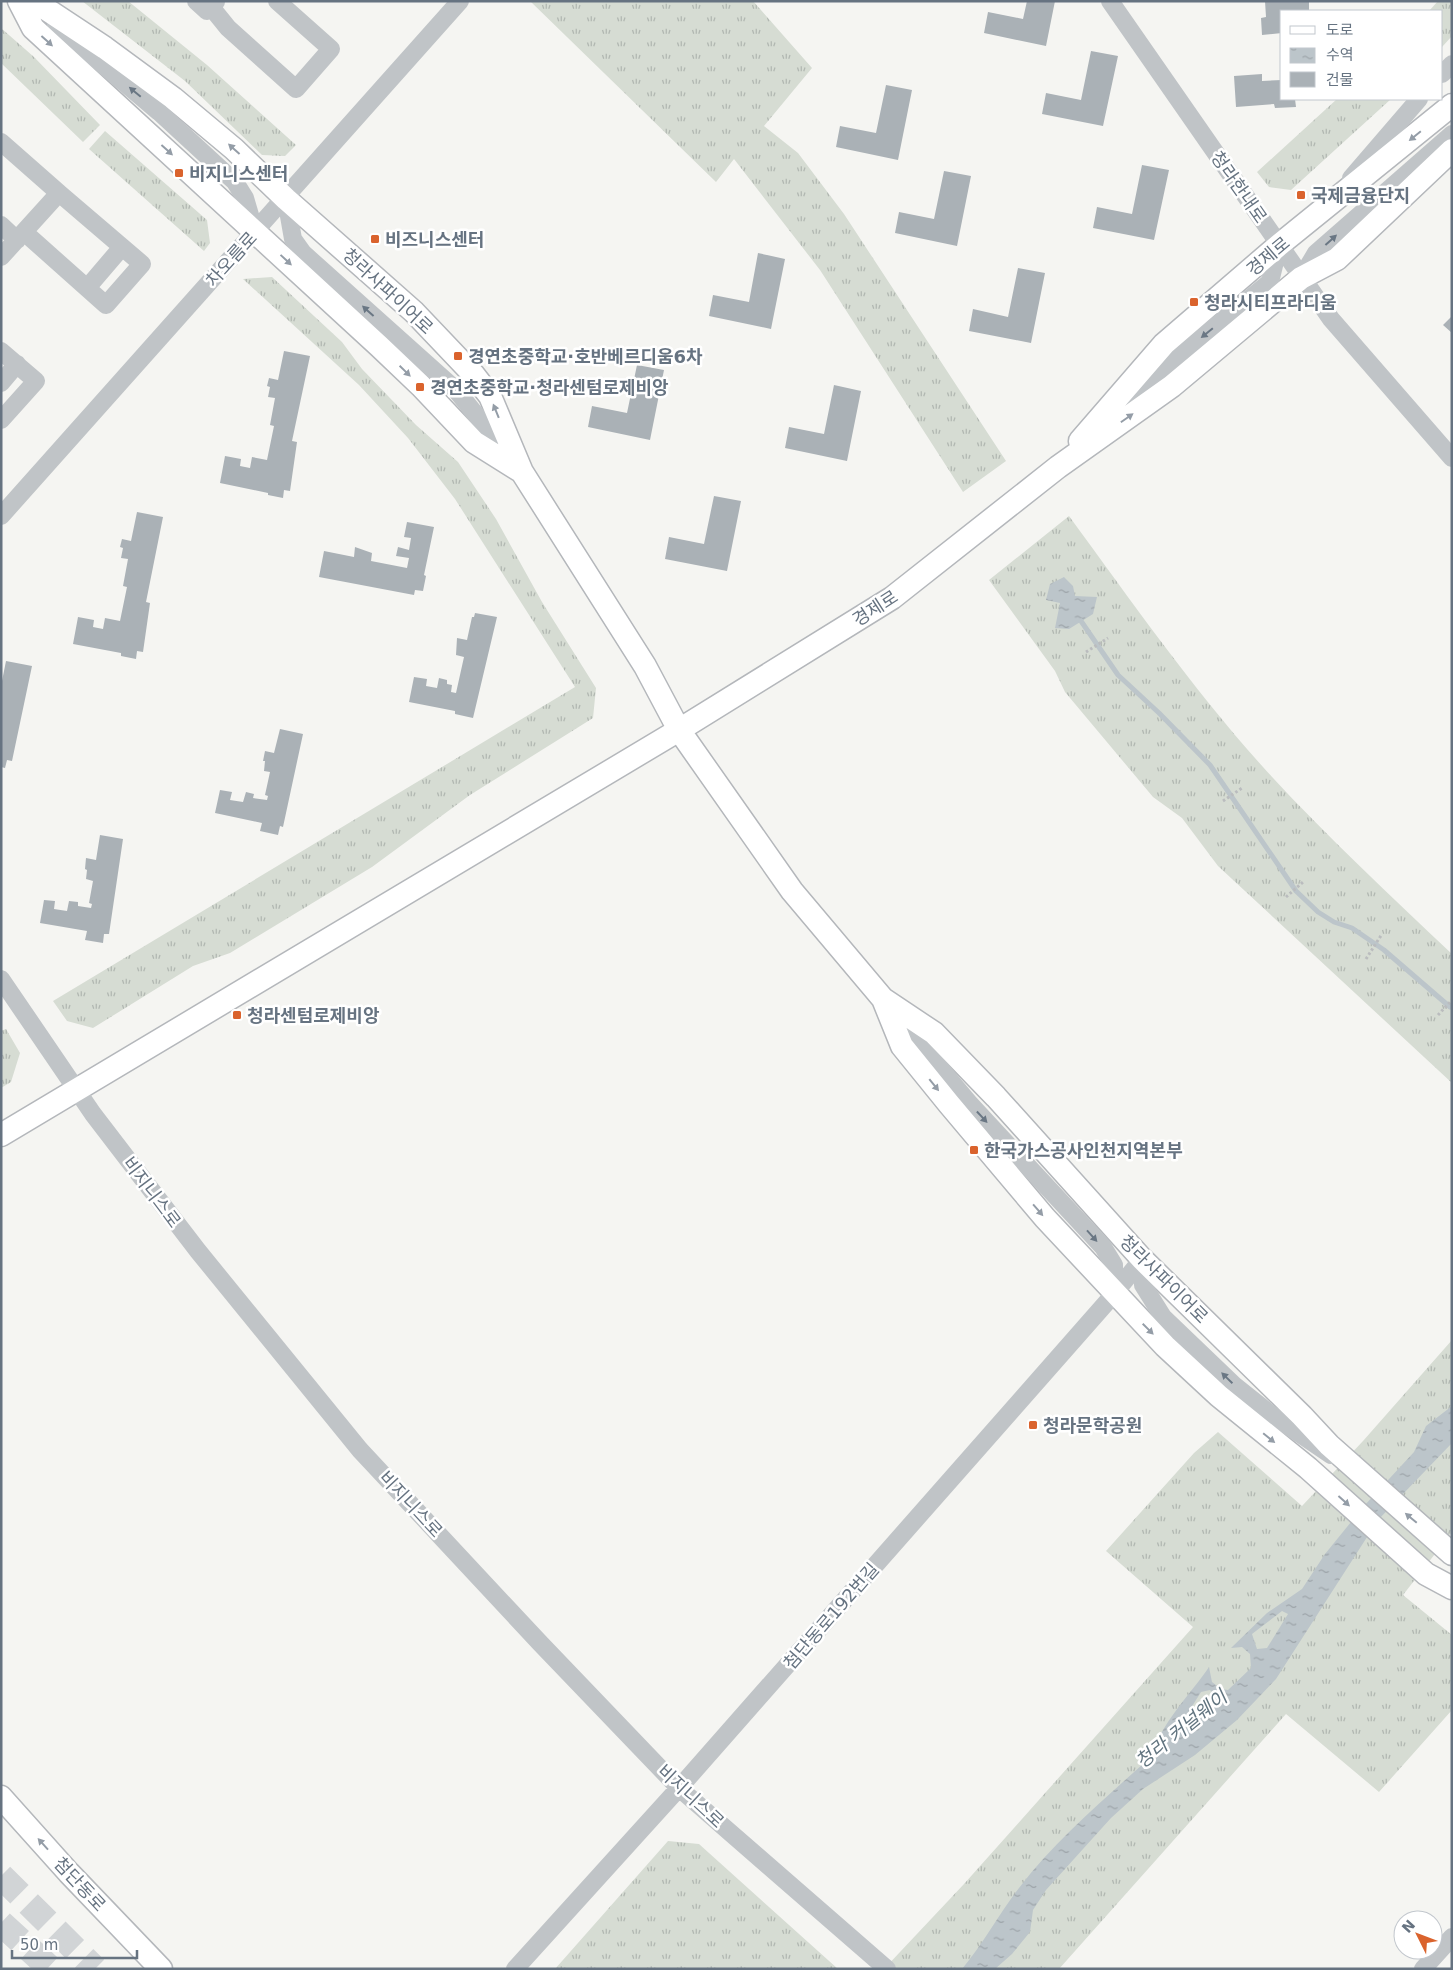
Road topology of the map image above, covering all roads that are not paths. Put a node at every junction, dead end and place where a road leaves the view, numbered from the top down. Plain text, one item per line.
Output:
1 (19, 1) edge
2 (28, 1) edge
3 (34, 1) edge
4 (277, 1) edge
5 (460, 1) edge
6 (1110, 1) edge
7 (208, 3) edge
8 (1452, 64) edge
9 (1443, 73) edge
10 (1417, 100) edge
11 (1452, 105) edge
12 (1452, 134) edge
13 (1, 142) edge
14 (1448, 154) edge
15 (59, 193) junction
16 (286, 199) junction
17 (1324, 210) junction
18 (1, 225) edge
19 (255, 232) junction
20 (21, 236) junction
21 (1279, 245) junction
22 (122, 247) junction
23 (1, 257) edge
24 (1301, 278) junction
25 (87, 288) junction
26 (1, 351) edge
27 (17, 364) junction
28 (1, 383) edge
29 (1, 420) edge
30 (1452, 458) edge
31 (1058, 467) junction
32 (522, 472) junction
33 (1, 516) edge
34 (679, 730) junction
35 (1, 979) edge
36 (883, 999) junction
37 (75, 1091) junction
38 (1, 1135) edge
39 (1142, 1259) junction
40 (1114, 1294) junction
41 (1352, 1467) junction
42 (1450, 1551) edge
43 (1452, 1588) edge
44 (680, 1788) junction
45 (1, 1797) edge
46 (1452, 1937) edge
47 (881, 1963) edge
48 (161, 1969) edge
49 (515, 1969) edge
50 (1423, 1969) edge

1 -> 19 main road
19 -> 2 street
16 -> 3 main road, 청라사파이어로
4 - 7 street
5 - 16 street, 차오름로
6 - 21 street, 청라한내로
8 - 9 street
10 - 17 street
11 -> 17 main road, 경제로
24 -> 12 street
13 - 15 street
14 - 24 main road, 경제로
15 - 20 street
15 - 22 street
16 - 19 street, 차오름로
32 -> 16 main road, 청라사파이어로
32 -> 16 street
17 - 21 main road, 경제로
18 - 20 street
19 -> 32 main road
19 - 33 street, 차오름로
20 - 23 street
20 - 25 street
21 - 24 street, 청라한내로
21 - 31 main road, 경제로
22 - 25 street
22 - 25 street
24 - 30 street, 청라한내로
31 -> 24 main road, 경제로
26 - 27 street
27 - 28 street
27 - 29 street
31 - 34 main road, 경제로
32 - 34 main road, 청라사파이어로
34 - 36 main road, 청라사파이어로
34 - 37 main road, 경제로
35 - 37 street, 비지니스로
39 -> 36 main road, 청라사파이어로
36 -> 40 main road
37 - 38 main road, 경제로
37 - 44 street, 비지니스로
39 - 40 street, 첨단동로192번길
39 - 41 main road, 청라사파이어로
41 -> 39 street
40 -> 43 main road
40 - 44 street, 첨단동로192번길
42 -> 41 main road, 청라사파이어로
44 - 47 street, 비지니스로
44 - 49 street, 첨단동로192번길
48 -> 45 main road, 첨단동로
46 - 50 street

